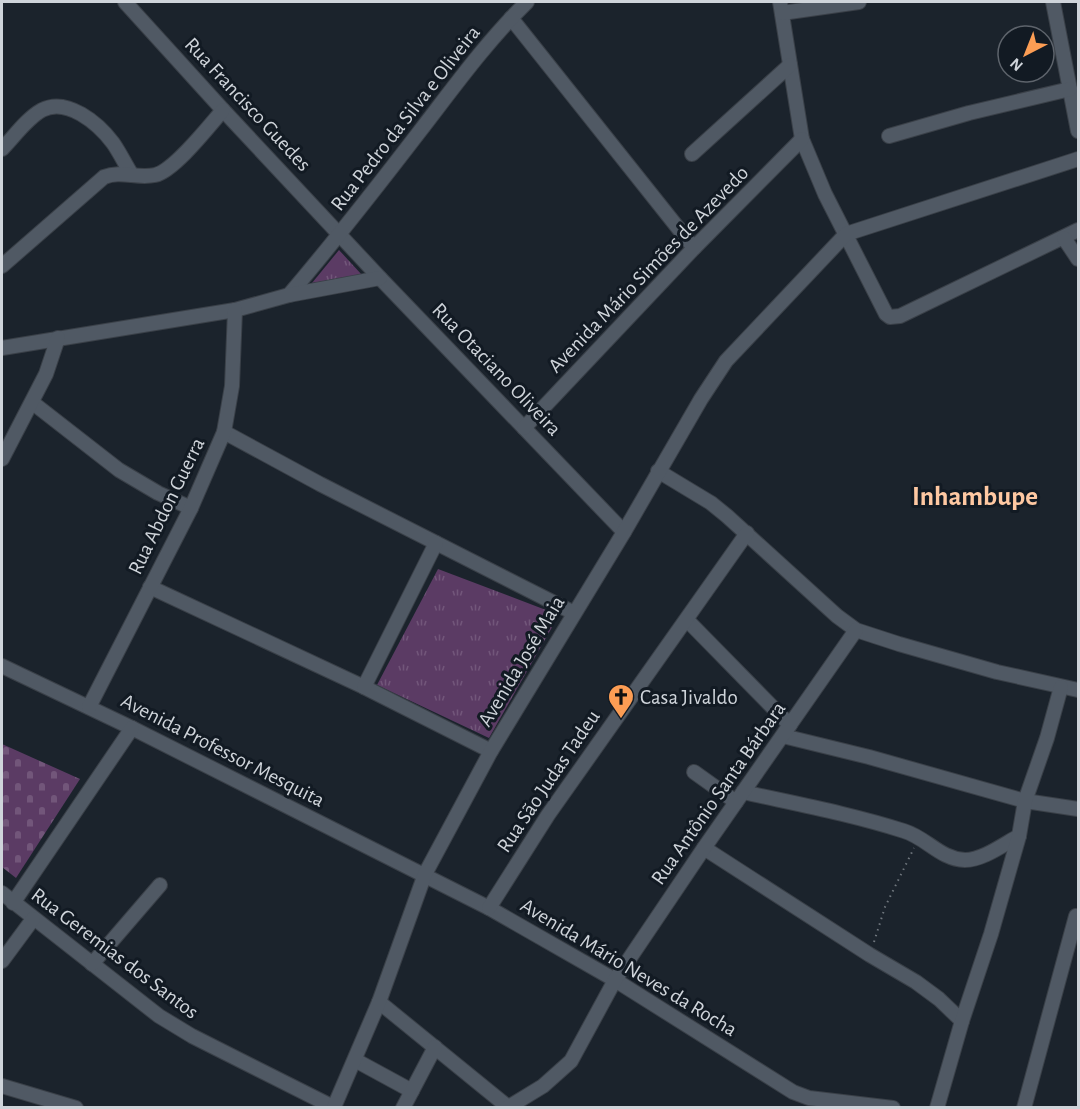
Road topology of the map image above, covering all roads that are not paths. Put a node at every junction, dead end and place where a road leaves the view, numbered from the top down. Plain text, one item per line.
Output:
1 (125, 2) edge
2 (527, 2) edge
3 (859, 2) edge
4 (1053, 2) edge
5 (781, 8) edge
6 (511, 18) junction
7 (790, 65) junction
8 (1070, 89) junction
9 (223, 110) junction
10 (1078, 131) edge
11 (889, 136) dead end
12 (802, 139) junction
13 (2, 149) edge
14 (692, 154) dead end
15 (1078, 159) edge
16 (132, 175) junction
17 (1078, 230) edge
18 (846, 234) junction
19 (340, 235) junction
20 (1064, 238) junction
21 (694, 248) junction
22 (1078, 259) edge
23 (2, 266) edge
24 (380, 278) junction
25 (290, 296) junction
26 (235, 310) junction
27 (58, 338) junction
28 (2, 348) edge
29 (33, 403) junction
30 (524, 428) junction
31 (225, 432) junction
32 (2, 459) edge
33 (658, 471) junction
34 (190, 508) junction
35 (624, 532) junction
36 (747, 533) junction
37 (436, 543) junction
38 (150, 587) junction
39 (574, 612) junction
40 (687, 620) junction
41 (856, 630) junction
42 (2, 666) edge
43 (364, 687) junction
44 (1061, 687) junction
45 (1078, 690) edge
46 (89, 707) junction
47 (132, 728) junction
48 (786, 730) junction
49 (491, 751) junction
50 (694, 772) dead end
51 (739, 797) junction
52 (1025, 801) junction
53 (1078, 809) edge
54 (1019, 836) junction
55 (704, 848) junction
56 (424, 874) junction
57 (160, 885) dead end
58 (2, 893) edge
59 (14, 903) junction
60 (489, 908) junction
61 (1076, 916) dead end
62 (33, 919) junction
63 (2, 962) edge
64 (92, 964) junction
65 (615, 980) junction
66 (379, 1002) junction
67 (962, 1021) junction
68 (435, 1047) junction
69 (355, 1060) junction
70 (2, 1086) edge
71 (412, 1091) junction
72 (814, 1103) edge
73 (76, 1107) edge
74 (335, 1107) edge
75 (403, 1107) edge
76 (508, 1107) edge
77 (893, 1107) edge
78 (937, 1107) edge
79 (1024, 1107) edge

1 - 9 street, Rua Francisco Guedes
2 - 6 street, Rua Pedro da Silva e Oliveira
3 - 5 street
4 - 8 street
5 - 7 street
6 - 19 street, Rua Pedro da Silva e Oliveira
6 - 21 street
7 - 12 street
7 - 14 street
8 - 10 street
8 - 11 street
9 - 16 street
9 - 19 street, Rua Francisco Guedes
12 - 18 street
12 - 21 street, Avenida Mário Simões de Azevedo
13 - 16 street
15 - 18 street
16 - 23 street
17 - 20 street
18 - 20 street
18 - 33 street, Avenida José Maia
19 - 24 street, Rua Otaciano Oliveira
19 - 25 street, Rua Pedro da Silva e Oliveira
20 - 22 street
21 - 30 street, Avenida Mário Simões de Azevedo
24 - 25 street
24 - 30 street, Rua Otaciano Oliveira
25 - 26 street
26 - 27 street
26 - 31 street, Rua Abdon Guerra
27 - 28 street
27 - 29 street
29 - 32 street
29 - 34 street
30 - 35 street, Rua Otaciano Oliveira
31 - 34 street, Rua Abdon Guerra
31 - 37 street
33 - 35 street, Avenida José Maia
33 - 36 street
34 - 38 street, Rua Abdon Guerra
35 - 39 street, Avenida José Maia
36 - 40 street, Rua São Judas Tadeu
36 - 41 street
37 - 39 street
37 - 43 street
38 - 43 street
38 - 46 street, Rua Abdon Guerra
39 - 49 street, Avenida José Maia
40 - 48 street
40 - 60 street, Rua São Judas Tadeu
41 - 44 street
41 - 48 street, Rua Antônio Santa Bárbara
42 - 46 street, Avenida Professor Mesquita
43 - 49 street
44 - 45 street
44 - 52 street
46 - 47 street, Avenida Professor Mesquita
47 - 56 street, Avenida Professor Mesquita
47 - 59 street
48 - 51 street, Rua Antônio Santa Bárbara
48 - 52 street
49 - 56 street, Avenida José Maia
50 - 51 street
51 - 54 street
51 - 55 street, Rua Antônio Santa Bárbara
52 - 53 street
52 - 54 street
54 - 67 street
55 - 65 street, Rua Antônio Santa Bárbara
55 - 67 street
56 - 60 street, Avenida Mário Neves da Rocha
56 - 66 street, Avenida José Maia
57 - 64 street
58 - 59 street, Rua Geremias dos Santos
59 - 62 street, Rua Geremias dos Santos
60 - 65 street, Avenida Mário Neves da Rocha
61 - 79 street
62 - 63 street
62 - 64 street, Rua Geremias dos Santos
64 - 74 street, Rua Geremias dos Santos
65 - 72 street, Avenida Mário Neves da Rocha
65 - 76 street, Rua Antônio Santa Bárbara
66 - 68 street
66 - 69 street, Avenida José Maia
67 - 78 street
68 - 71 street
68 - 76 street
69 - 71 street
69 - 74 street, Avenida José Maia
70 - 73 street
71 - 75 street
72 - 77 street

